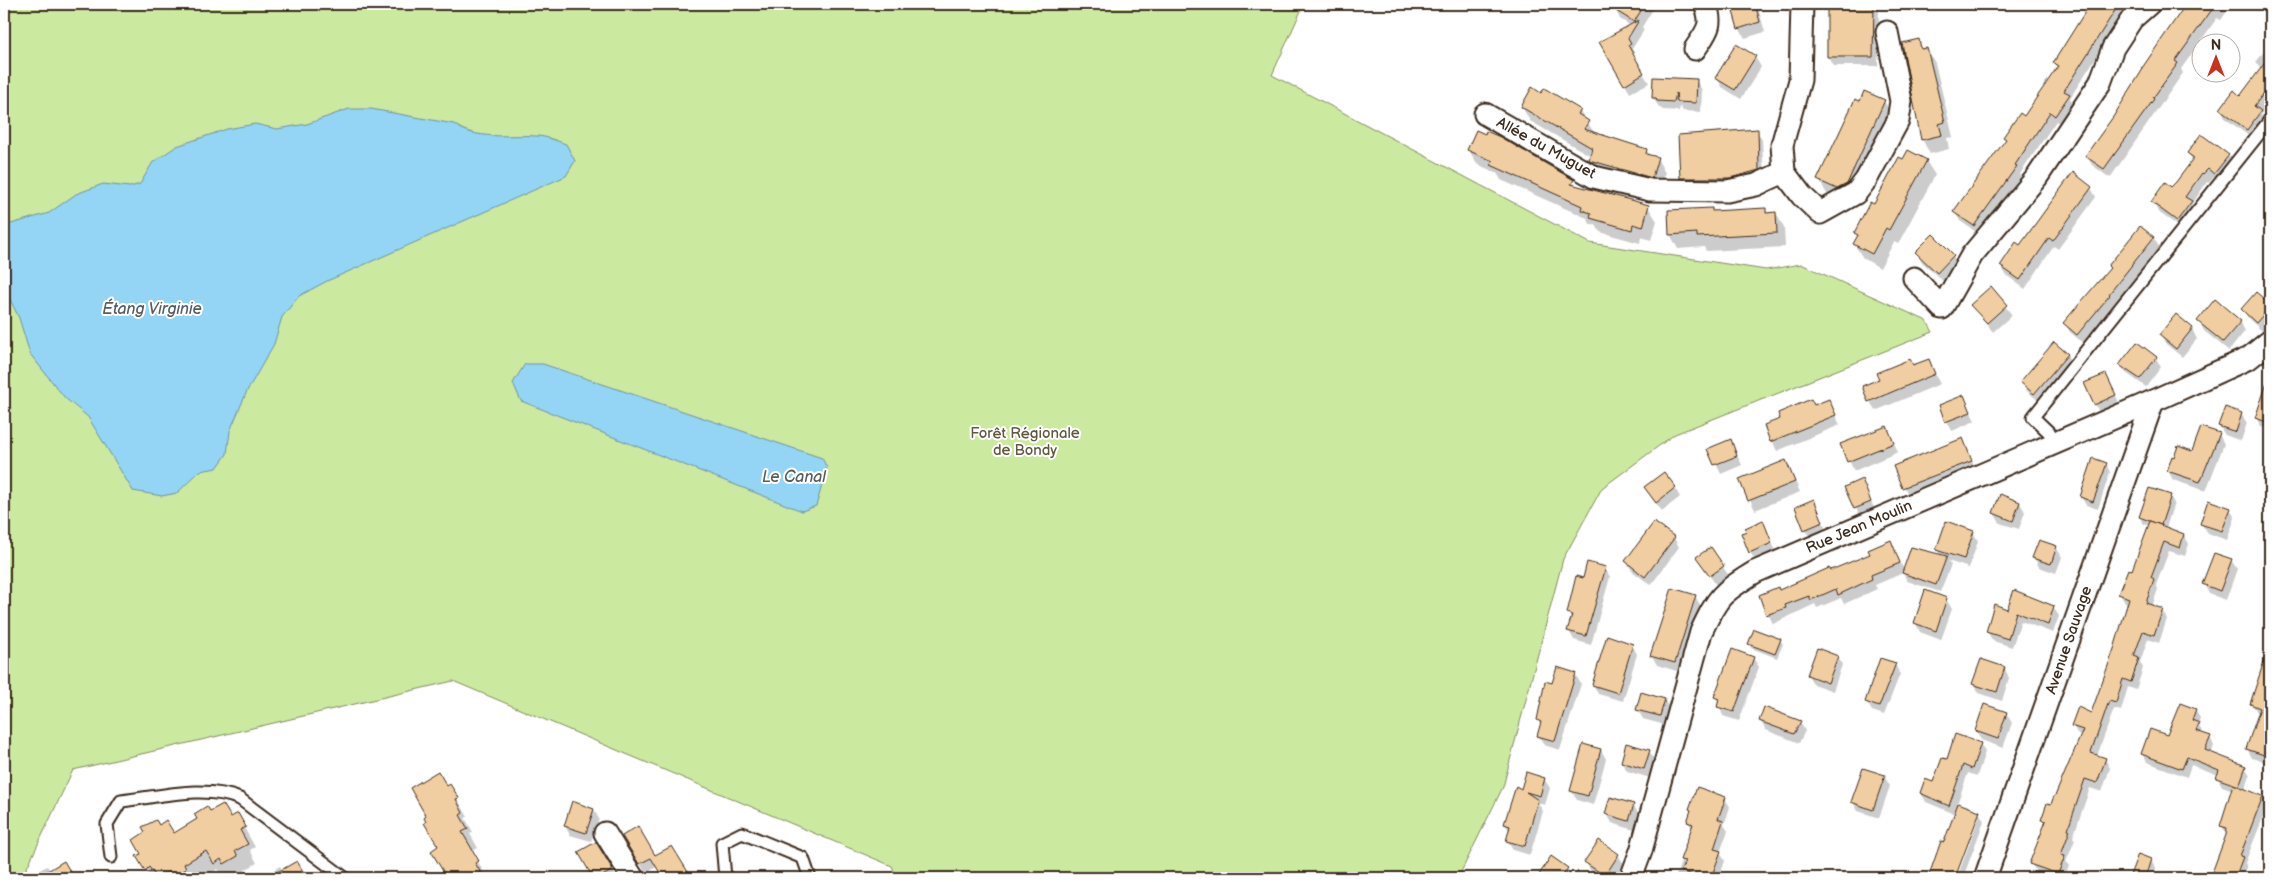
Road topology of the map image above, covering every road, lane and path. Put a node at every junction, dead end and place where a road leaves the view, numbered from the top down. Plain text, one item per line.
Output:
1 (1705, 4) edge
2 (1802, 4) edge
3 (2149, 4) edge
4 (1886, 32) dead end
5 (1695, 48) dead end
6 (1484, 114) dead end
7 (2270, 120) edge
8 (1784, 172) junction
9 (1914, 278) dead end
10 (2270, 341) edge
11 (2153, 401) junction
12 (2058, 441) junction
13 (605, 833) dead end
14 (111, 857) dead end
15 (345, 878) edge
16 (633, 878) edge
17 (725, 878) edge
18 (810, 878) edge
19 (1631, 878) edge
20 (1985, 878) edge

1 - 5 street
2 - 8 street
3 - 9 street
4 - 8 street
6 - 8 street, Allée du Muguet
7 - 12 lane
10 - 11 street, Rue Jean Moulin
11 - 12 street, Rue Jean Moulin
11 - 20 street, Avenue Sauvage
12 - 19 street, Rue Jean Moulin
13 - 16 street
14 - 15 lane
17 - 18 lane

